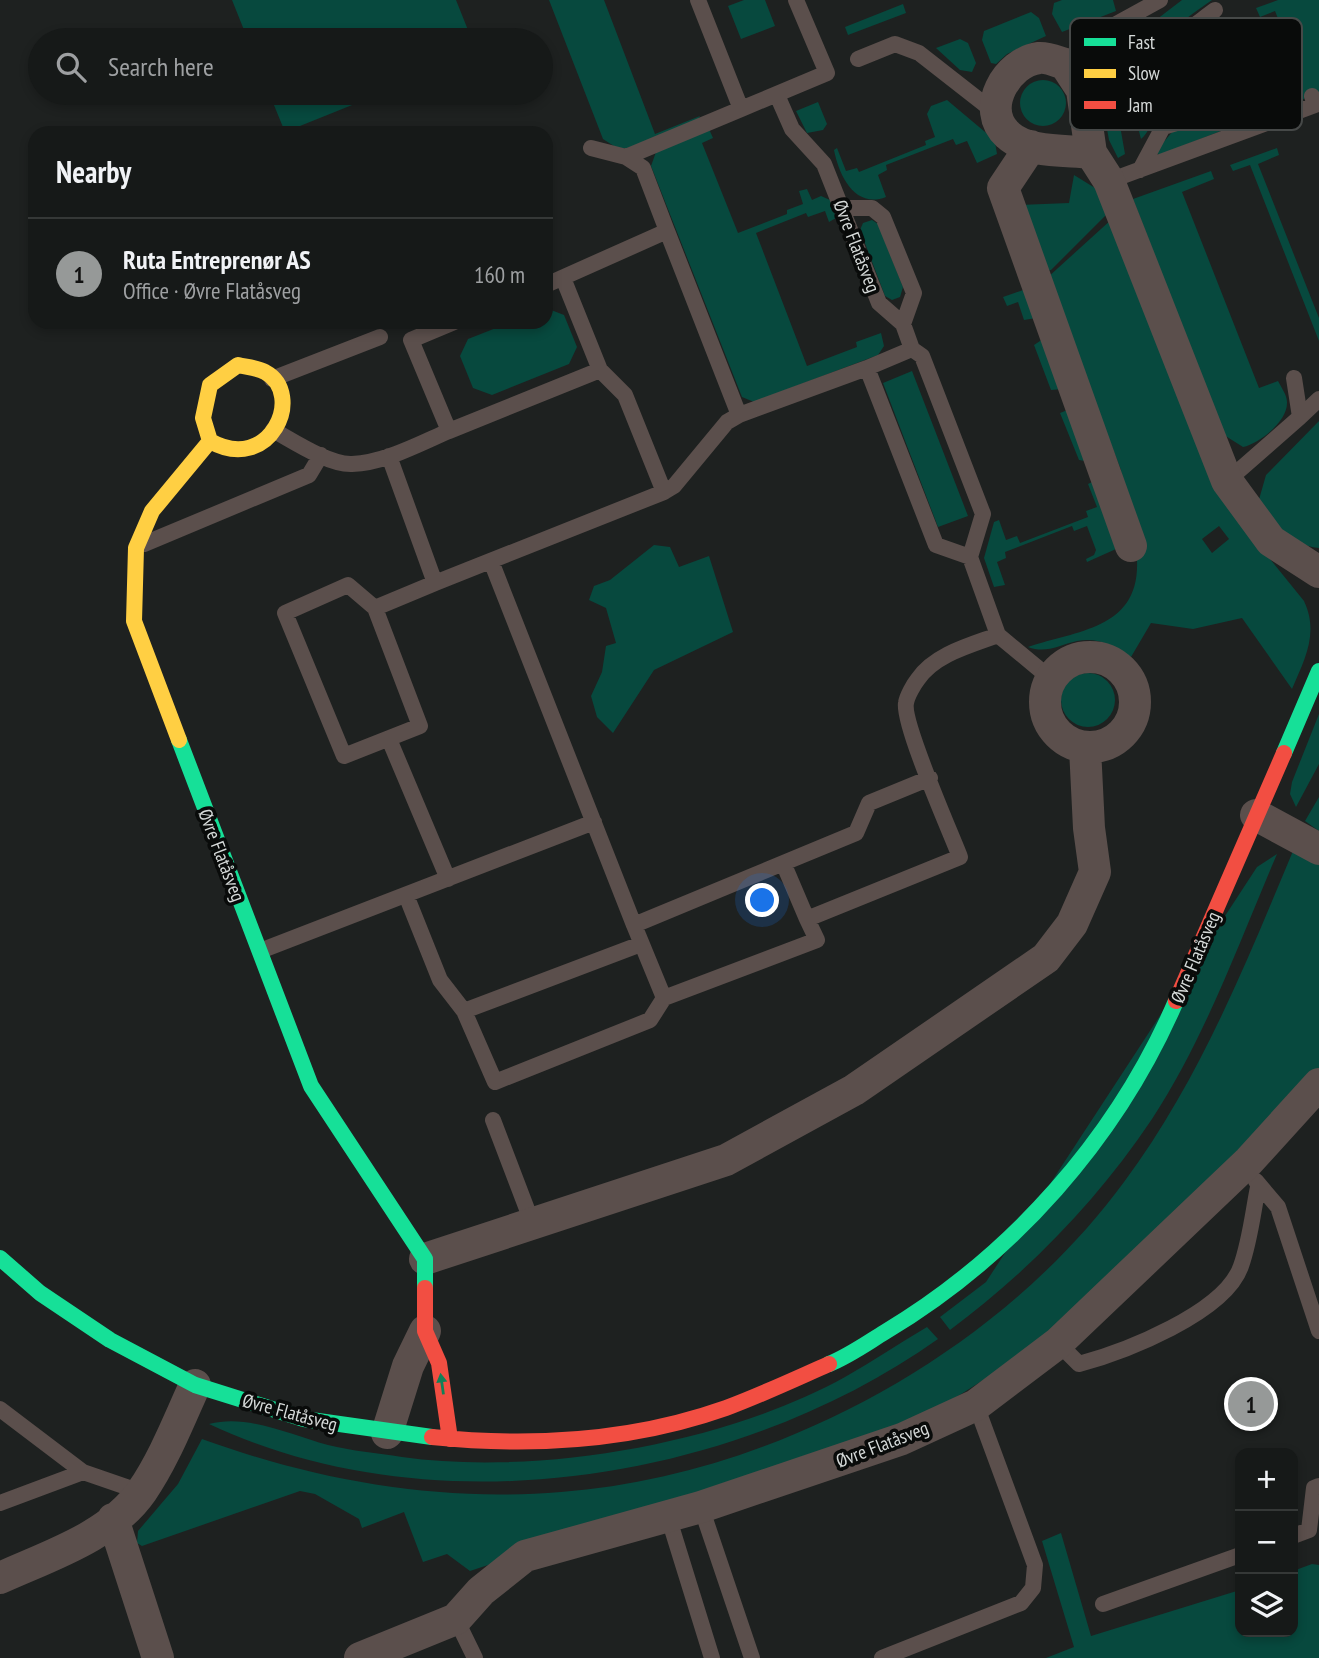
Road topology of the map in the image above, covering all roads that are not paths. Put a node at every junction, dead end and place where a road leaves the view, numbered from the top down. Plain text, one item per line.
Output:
1 (698, 0) edge
2 (796, 0) edge
3 (1160, 0) edge
4 (1215, 10) dead end
5 (1127, 18) edge
6 (1205, 18) edge
7 (858, 59) dead end
8 (1070, 59) edge
9 (1065, 64) junction
10 (1070, 72) edge
11 (777, 95) junction
12 (1312, 96) dead end
13 (741, 109) junction
14 (1302, 110) edge
15 (997, 114) junction
16 (1088, 130) edge
17 (1161, 130) edge
18 (1248, 130) edge
19 (1031, 146) junction
20 (591, 148) dead end
21 (1091, 153) junction
22 (626, 157) junction
23 (1140, 170) junction
24 (1109, 181) junction
25 (842, 208) junction
26 (667, 231) junction
27 (563, 278) junction
28 (553, 282) edge
29 (903, 324) junction
30 (437, 329) edge
31 (380, 338) dead end
32 (912, 349) junction
33 (867, 368) junction
34 (600, 370) junction
35 (1294, 378) dead end
36 (272, 379) junction
37 (1319, 399) edge
38 (739, 415) junction
39 (1300, 418) junction
40 (273, 430) junction
41 (449, 431) junction
42 (210, 441) junction
43 (321, 455) junction
44 (388, 456) junction
45 (1227, 481) junction
46 (664, 492) junction
47 (1131, 546) dead end
48 (136, 548) junction
49 (970, 557) junction
50 (491, 561) junction
51 (1319, 572) edge
52 (435, 583) junction
53 (375, 608) junction
54 (998, 635) junction
55 (1319, 671) edge
56 (1051, 679) junction
57 (388, 738) junction
58 (1085, 748) junction
59 (930, 778) junction
60 (1256, 815) junction
61 (594, 822) junction
62 (1319, 849) edge
63 (784, 865) junction
64 (448, 878) junction
65 (406, 895) junction
66 (807, 919) junction
67 (634, 925) junction
68 (641, 944) junction
69 (259, 951) junction
70 (664, 998) junction
71 (464, 1011) junction
72 (1319, 1084) edge
73 (493, 1120) dead end
74 (1253, 1174) junction
75 (533, 1225) junction
76 (0, 1258) edge
77 (425, 1259) junction
78 (425, 1331) junction
79 (1319, 1331) edge
80 (1058, 1343) junction
81 (195, 1385) junction
82 (976, 1405) junction
83 (0, 1409) edge
84 (387, 1433) junction
85 (450, 1439) junction
86 (83, 1472) junction
87 (1319, 1486) edge
88 (141, 1492) junction
89 (0, 1503) edge
90 (701, 1507) junction
91 (668, 1516) junction
92 (113, 1519) junction
93 (1298, 1534) edge
94 (1235, 1557) edge
95 (0, 1578) edge
96 (1103, 1604) dead end
97 (456, 1619) junction
98 (158, 1658) edge
99 (360, 1658) edge
100 (475, 1658) edge
101 (712, 1658) edge
102 (752, 1658) edge
103 (882, 1658) edge

1 - 13 lane
2 - 11 lane
3 - 5 lane
4 - 6 lane
7 - 15 lane
8 - 9 lane
9 - 10 street
9 - 15 street
11 - 13 lane
11 - 25 lane, Øvre Flatåsveg
12 - 14 lane
13 - 22 lane
15 - 19 street
16 - 21 street
17 - 23 lane
18 - 23 lane
19 - 21 street
19 - 47 street
20 - 22 lane
21 - 24 street
22 - 26 lane
23 - 24 lane
24 - 45 street
25 - 29 lane, Øvre Flatåsveg
25 - 29 lane
26 - 27 lane
26 - 38 lane
27 - 28 lane
27 - 34 lane
29 - 32 lane, Øvre Flatåsveg
30 - 41 lane
31 - 36 lane
32 - 33 lane
32 - 49 lane, Øvre Flatåsveg
33 - 38 lane
33 - 49 lane
34 - 41 lane
34 - 46 lane
35 - 39 lane
36 - 40 street
36 - 42 street
37 - 39 lane
38 - 46 lane
39 - 45 lane
40 - 42 street
40 - 43 lane
41 - 44 lane
42 - 48 street, Øvre Flatåsveg
43 - 44 lane
43 - 48 lane
44 - 52 lane
45 - 51 street
46 - 50 lane
48 - 69 street, Øvre Flatåsveg
49 - 54 lane
50 - 52 lane
50 - 61 lane
52 - 53 lane
53 - 57 lane
53 - 57 lane
54 - 56 lane
54 - 59 lane
55 - 60 street, Øvre Flatåsveg
56 - 58 street
56 - 58 street
57 - 64 lane
58 - 75 street
59 - 63 lane
59 - 66 lane
60 - 62 street
60 - 85 street, Øvre Flatåsveg
61 - 64 lane
61 - 67 lane
63 - 66 lane
63 - 67 lane
64 - 65 lane
65 - 69 lane
65 - 71 lane
66 - 70 lane
67 - 68 lane
68 - 70 lane
68 - 71 lane
69 - 77 street, Øvre Flatåsveg
70 - 71 lane
72 - 74 street, Øvre Flatåsveg
73 - 75 lane
74 - 79 lane
74 - 80 street, Øvre Flatåsveg
74 - 80 lane
75 - 77 street
76 - 81 street, Øvre Flatåsveg
77 - 78 street
78 - 84 street
85 -> 78 street
80 - 82 street, Øvre Flatåsveg
81 - 84 street, Øvre Flatåsveg
81 - 88 street
82 - 90 street, Øvre Flatåsveg
82 - 103 lane
83 - 86 lane
84 - 85 street, Øvre Flatåsveg
86 - 88 lane
86 - 89 lane
87 - 93 lane
88 - 92 street
90 - 91 street, Øvre Flatåsveg
90 - 102 lane
91 - 97 street, Øvre Flatåsveg
91 - 101 lane
92 - 95 street
92 - 98 street
94 - 96 lane
97 - 99 street, Øvre Flatåsveg
97 - 100 lane

